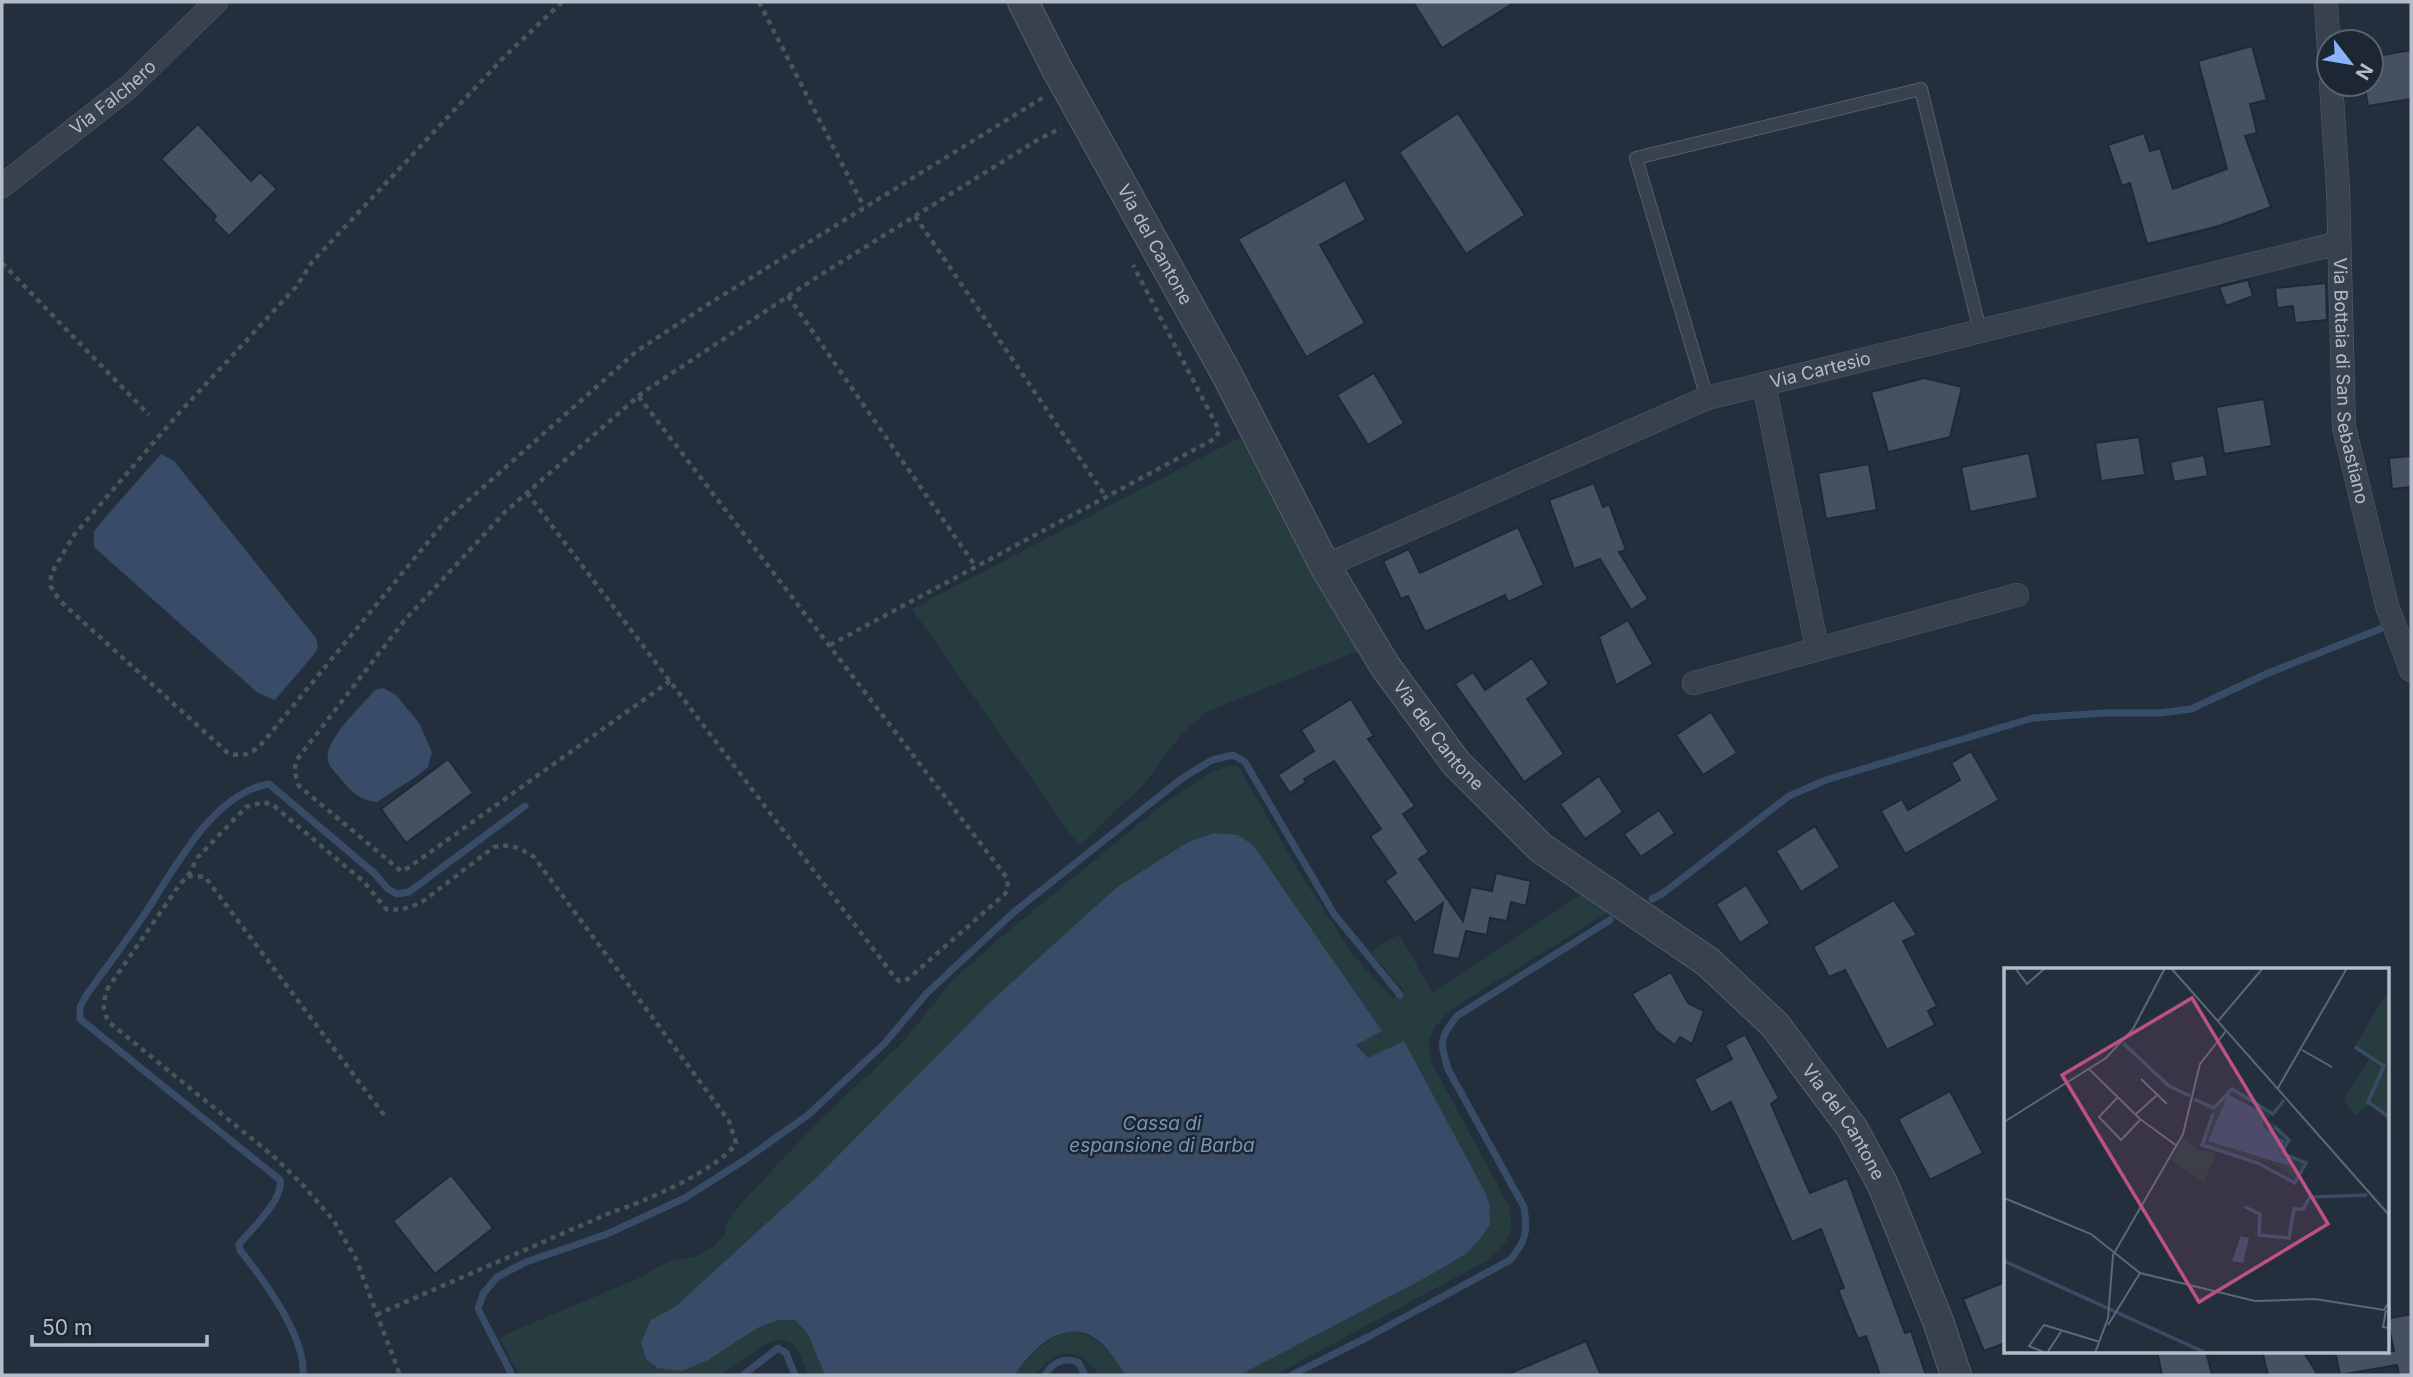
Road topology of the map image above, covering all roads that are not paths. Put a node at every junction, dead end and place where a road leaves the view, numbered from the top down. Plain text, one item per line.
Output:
1 (216, 2) edge
2 (1023, 2) edge
3 (2326, 2) edge
4 (2328, 28) edge
5 (2332, 98) edge
6 (2, 186) edge
7 (2339, 243) junction
8 (1980, 331) junction
9 (1764, 384) junction
10 (1707, 398) junction
11 (1325, 566) junction
12 (2017, 596) dead end
13 (1817, 648) junction
14 (2411, 670) edge
15 (1695, 683) dead end
16 (1956, 1375) edge

1 - 6 street, Via Falchero
2 - 11 street, Via del Cantone
3 - 4 street
5 - 7 street, Via Bottaia di San Sebastiano
7 - 8 street, Via Cartesio
7 - 14 street, Via Bottaia di San Sebastiano
8 - 9 street, Via Cartesio
8 - 10 lane
9 - 10 street, Via Cartesio
9 - 13 street
10 - 11 street, Via Cartesio
11 - 16 street, Via del Cantone
12 - 13 street
13 - 15 street

